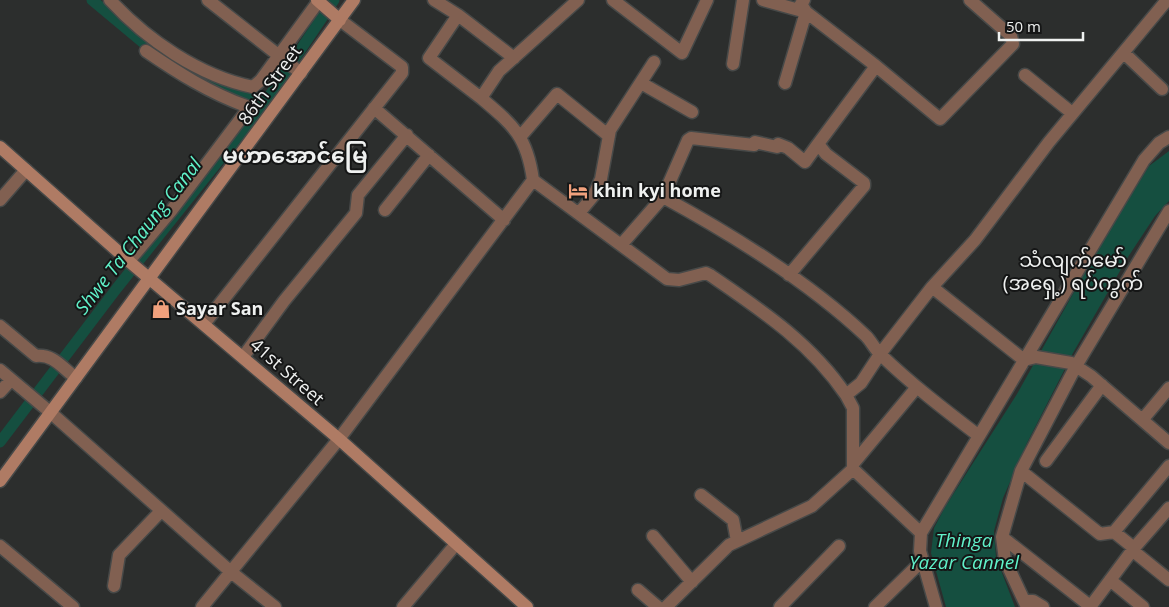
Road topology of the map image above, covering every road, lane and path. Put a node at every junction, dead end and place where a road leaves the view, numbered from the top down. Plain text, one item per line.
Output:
1 (110, 0) edge
2 (354, 0) edge
3 (434, 0) edge
4 (578, 0) edge
5 (613, 0) edge
6 (707, 0) edge
7 (743, 0) edge
8 (763, 0) edge
9 (970, 0) edge
10 (1167, 0) edge
11 (213, 1) edge
12 (318, 2) edge
13 (781, 2) edge
14 (805, 6) edge
15 (458, 15) junction
16 (336, 17) junction
17 (146, 51) dead end
18 (1124, 53) junction
19 (280, 56) junction
20 (514, 58) junction
21 (654, 62) dead end
22 (733, 64) dead end
23 (876, 66) junction
24 (297, 70) junction
25 (1025, 75) dead end
26 (641, 83) junction
27 (785, 83) dead end
28 (1162, 89) dead end
29 (481, 98) junction
30 (374, 108) junction
31 (692, 112) dead end
32 (1072, 113) junction
33 (407, 135) junction
34 (609, 136) junction
35 (520, 137) junction
36 (1169, 137) edge
37 (818, 144) junction
38 (0, 147) edge
39 (429, 155) junction
40 (26, 170) junction
41 (534, 180) junction
42 (663, 197) junction
43 (0, 200) edge
44 (385, 210) dead end
45 (1169, 211) edge
46 (579, 213) junction
47 (504, 220) junction
48 (621, 244) junction
49 (130, 262) junction
50 (789, 275) junction
51 (148, 277) junction
52 (932, 287) junction
53 (204, 324) junction
54 (0, 326) edge
55 (880, 354) junction
56 (243, 357) junction
57 (1030, 359) junction
58 (1074, 364) junction
59 (0, 370) edge
60 (71, 374) junction
61 (11, 380) junction
62 (1102, 385) junction
63 (916, 387) junction
64 (1169, 388) edge
65 (0, 392) edge
66 (846, 394) junction
67 (46, 409) junction
68 (1143, 419) junction
69 (979, 436) junction
70 (338, 439) junction
71 (1169, 443) edge
72 (1046, 461) dead end
73 (1169, 466) edge
74 (853, 467) junction
75 (1021, 471) junction
76 (0, 481) edge
77 (701, 495) dead end
78 (1169, 508) edge
79 (161, 511) junction
80 (1114, 532) junction
81 (921, 533) junction
82 (653, 536) dead end
83 (1002, 537) junction
84 (737, 541) junction
85 (456, 544) junction
86 (0, 546) edge
87 (839, 546) dead end
88 (1133, 549) junction
89 (922, 560) junction
90 (231, 572) junction
91 (1167, 575) edge
92 (1110, 580) junction
93 (692, 582) junction
94 (114, 586) dead end
95 (638, 590) dead end
96 (1026, 604) edge
97 (73, 607) edge
98 (202, 607) edge
99 (275, 607) edge
100 (403, 607) edge
101 (527, 607) edge
102 (658, 607) edge
103 (666, 607) edge
104 (780, 607) edge
105 (874, 607) edge
106 (936, 607) edge
107 (1043, 607) edge
108 (1090, 607) edge
109 (1144, 607) edge

1 - 19 street
2 - 16 main road, 86th Street
3 - 15 street
4 - 20 street
5 - 6 street
7 - 22 street
8 - 13 street
9 - 23 street
10 - 18 street
11 - 19 street
12 - 16 main road
12 - 19 street
13 - 14 street
14 - 23 street
14 - 27 street
15 - 20 street
15 - 29 street
16 - 24 main road, 86th Street
16 - 30 street
17 - 49 street
18 - 28 street
18 - 32 street
19 - 24 street
20 - 29 street
21 - 26 street
23 - 37 street
24 - 51 main road, 86th Street
25 - 32 street
26 - 31 street
26 - 34 street
29 - 35 street
30 - 33 street
30 - 53 street
32 - 52 street
33 - 39 street
33 - 56 street
34 - 35 street
34 - 46 street
35 - 41 street
36 - 57 street
37 - 42 street
37 - 50 street
38 - 40 main road, 41st Street
39 - 44 street
39 - 47 street
40 - 43 street
40 - 49 main road, 41st Street
41 - 46 street
41 - 47 street
42 - 48 street
42 - 50 street
45 - 58 street
46 - 48 street
47 - 70 street
48 - 66 street
49 - 51 main road, 41st Street
50 - 55 street
51 - 53 main road, 41st Street
51 - 60 main road, 86th Street
52 - 55 street
52 - 57 street
53 - 56 main road, 41st Street
54 - 60 street
55 - 63 street
55 - 66 street
56 - 70 main road, 41st Street
57 - 58 street
57 - 69 street
58 - 62 street
58 - 75 street
59 - 61 street
60 - 67 main road, 86th Street
61 - 65 street
61 - 67 street
62 - 68 street
62 - 72 street
63 - 69 street
63 - 74 street
64 - 68 street
66 - 74 street
67 - 76 main road, 86th Street
67 - 79 street
68 - 71 street
69 - 81 street
70 - 85 main road, 41st Street
70 - 90 street
73 - 80 street
74 - 81 street
74 - 84 street
75 - 80 street
75 - 83 street
77 - 84 street
78 - 88 street
79 - 90 street
79 - 94 street
80 - 88 street
81 - 89 street
82 - 93 street
83 - 96 street
83 - 108 street
84 - 93 street
85 - 100 street
85 - 101 main road, 41st Street
86 - 97 street
87 - 104 street
88 - 91 street
88 - 92 street
89 - 105 street
89 - 106 street
90 - 98 street
90 - 99 street
92 - 108 street
92 - 109 street
93 - 103 street
95 - 102 street
96 - 107 street

